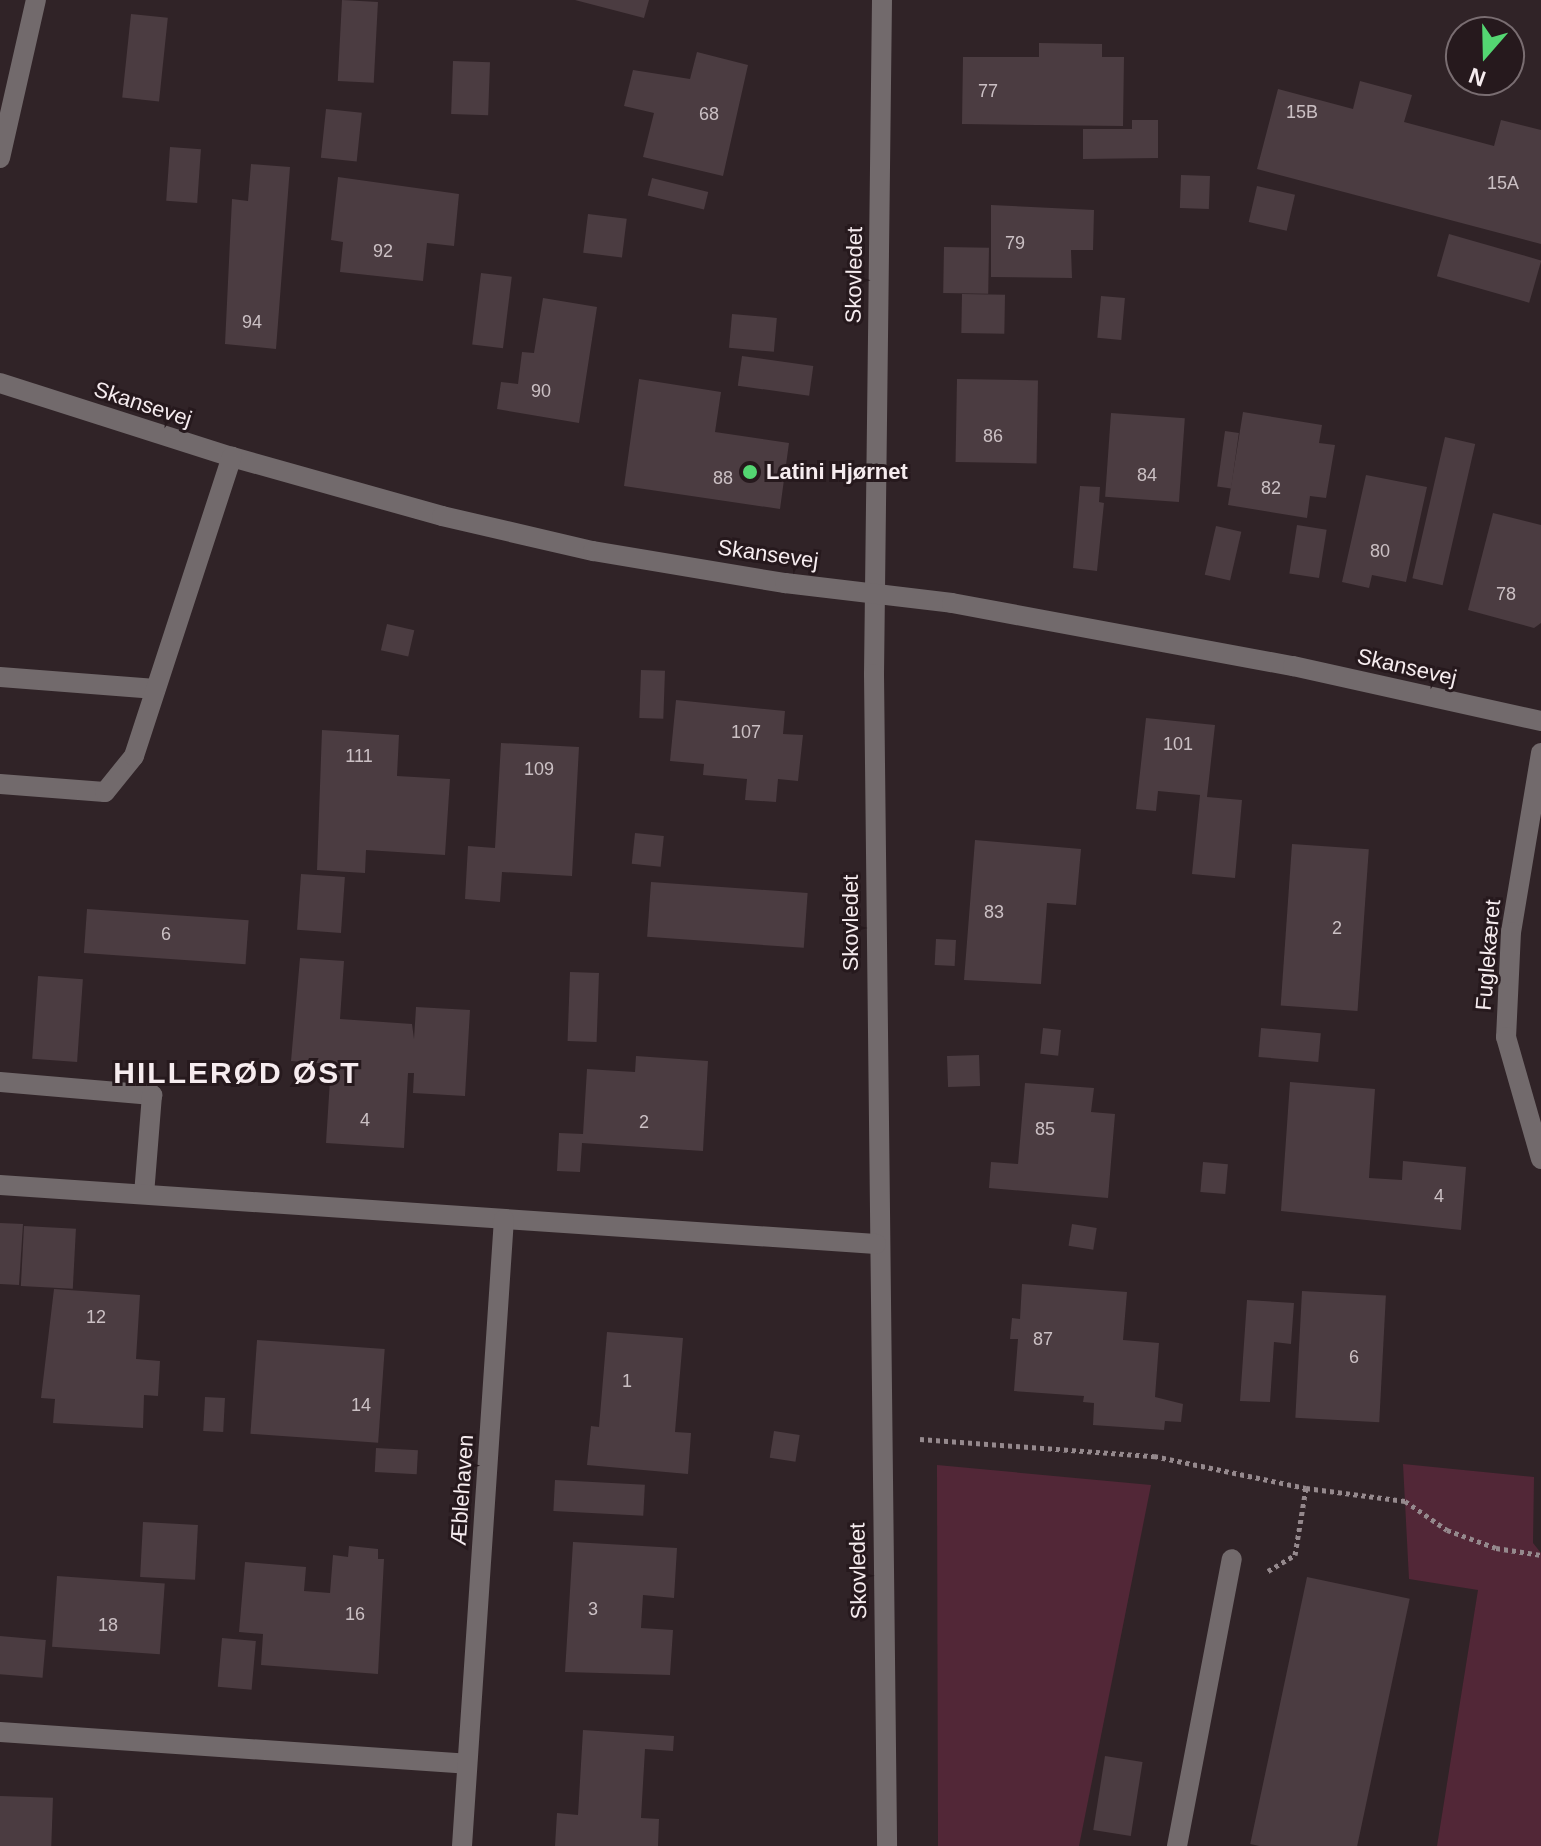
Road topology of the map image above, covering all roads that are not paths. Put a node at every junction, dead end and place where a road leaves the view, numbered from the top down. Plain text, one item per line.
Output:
1 (36, 0) edge
2 (882, 0) edge
3 (0, 158) edge
4 (0, 383) edge
5 (232, 457) junction
6 (873, 590) junction
7 (0, 677) edge
8 (156, 689) junction
9 (1541, 721) edge
10 (1541, 753) edge
11 (0, 784) edge
12 (0, 1082) edge
13 (1541, 1159) edge
14 (0, 1185) edge
15 (144, 1194) junction
16 (504, 1219) junction
17 (876, 1244) junction
18 (1232, 1559) dead end
19 (0, 1732) edge
20 (467, 1764) junction
21 (462, 1846) edge
22 (887, 1846) edge
23 (1177, 1846) edge

1 - 3 street
2 - 6 street, Skovledet
4 - 5 street, Skansevej
5 - 6 street, Skansevej
5 - 8 street
6 - 9 street, Skansevej
6 - 17 street, Skovledet
7 - 8 street
8 - 11 street
10 - 13 street, Fuglekæret
12 - 15 street
14 - 15 street
15 - 16 street
16 - 17 street
16 - 20 street, Æblehaven
17 - 22 street, Skovledet
18 - 23 street
19 - 20 street
20 - 21 street, Æblehaven

